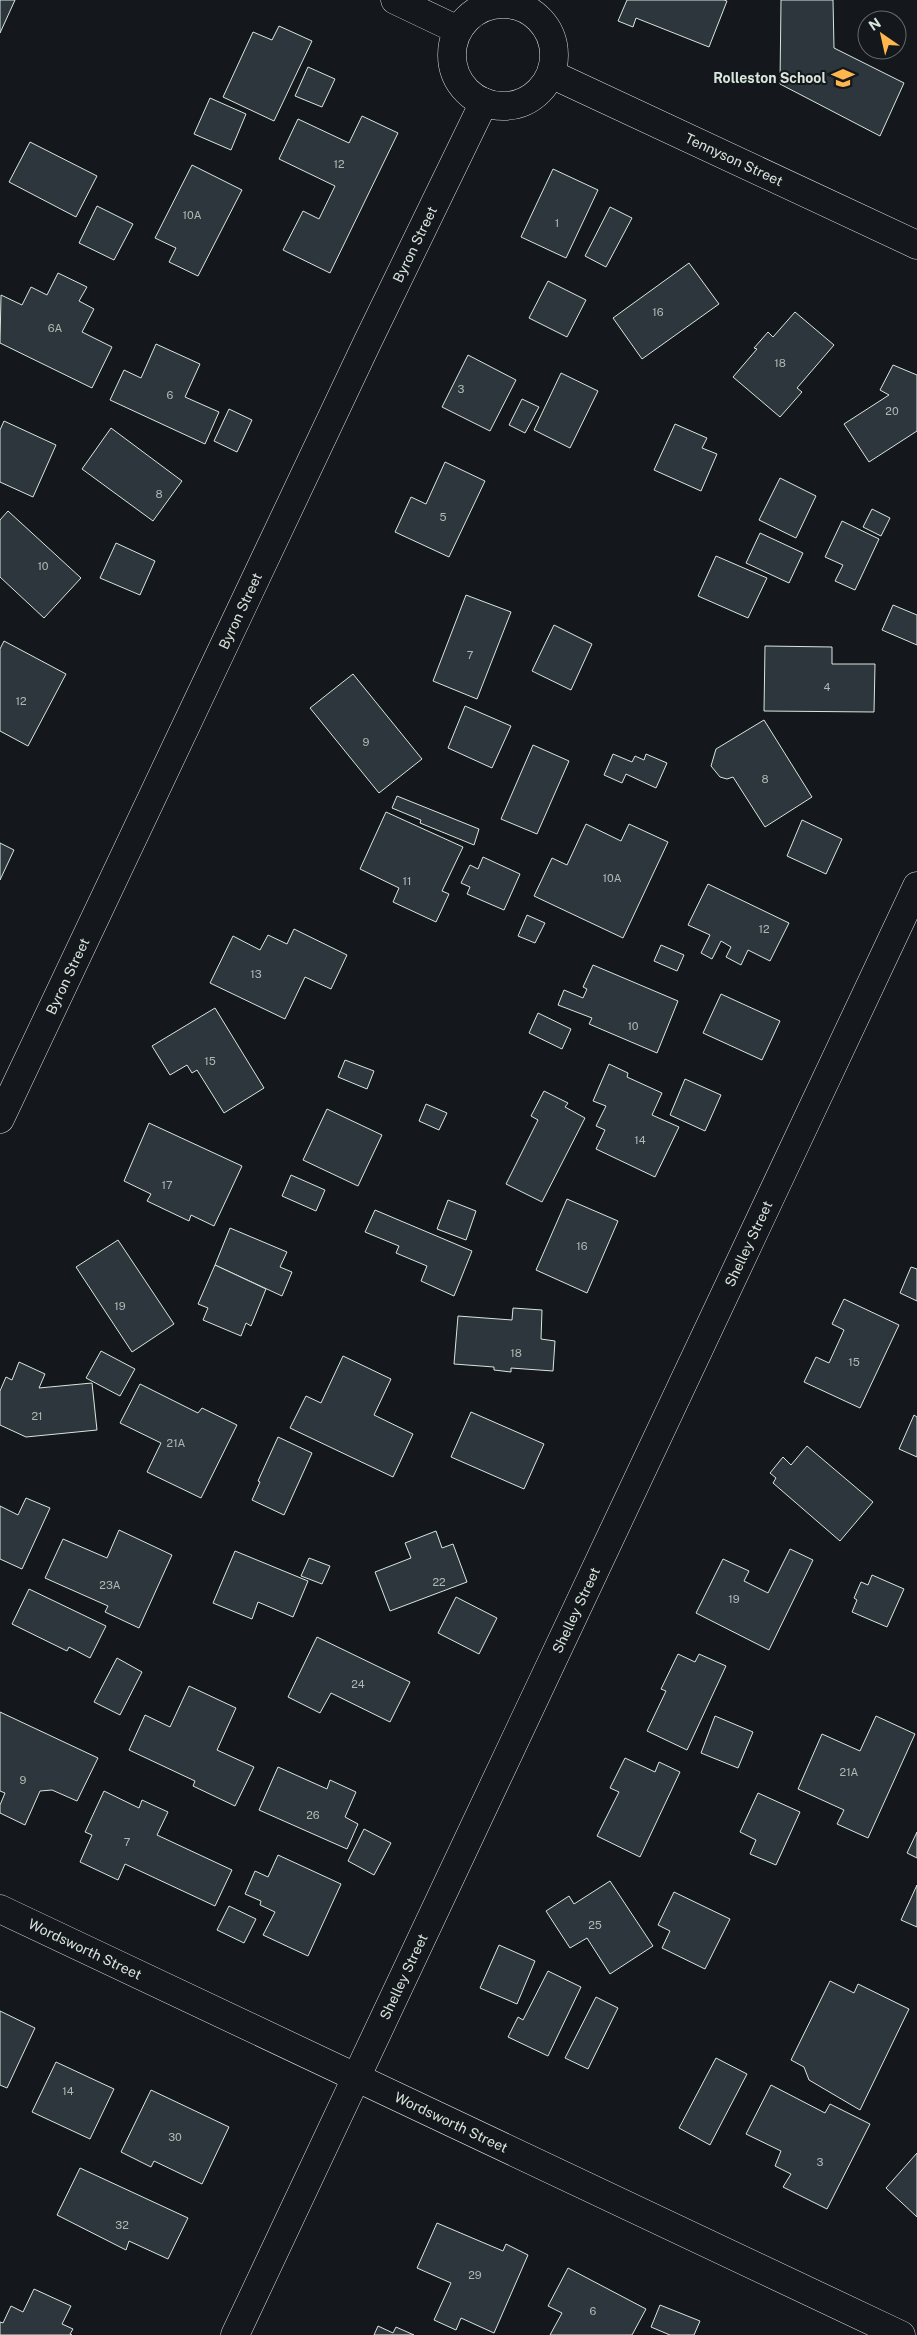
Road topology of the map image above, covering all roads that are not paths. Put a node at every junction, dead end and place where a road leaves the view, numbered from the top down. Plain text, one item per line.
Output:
1 (395, 0) edge
2 (516, 2) edge
3 (458, 30) junction
4 (551, 74) junction
5 (484, 102) junction
6 (917, 246) edge
7 (917, 886) edge
8 (0, 1119) edge
9 (0, 1908) edge
10 (356, 2078) junction
11 (235, 2335) edge
12 (901, 2335) edge

1 - 3 street
2 - 3 street
2 - 4 street
3 - 5 street
4 - 5 street
4 - 6 street, Tennyson Street
5 - 8 street, Byron Street
7 - 10 street, Shelley Street
9 - 10 street, Wordsworth Street
10 - 11 street, Shelley Street
10 - 12 street, Wordsworth Street

